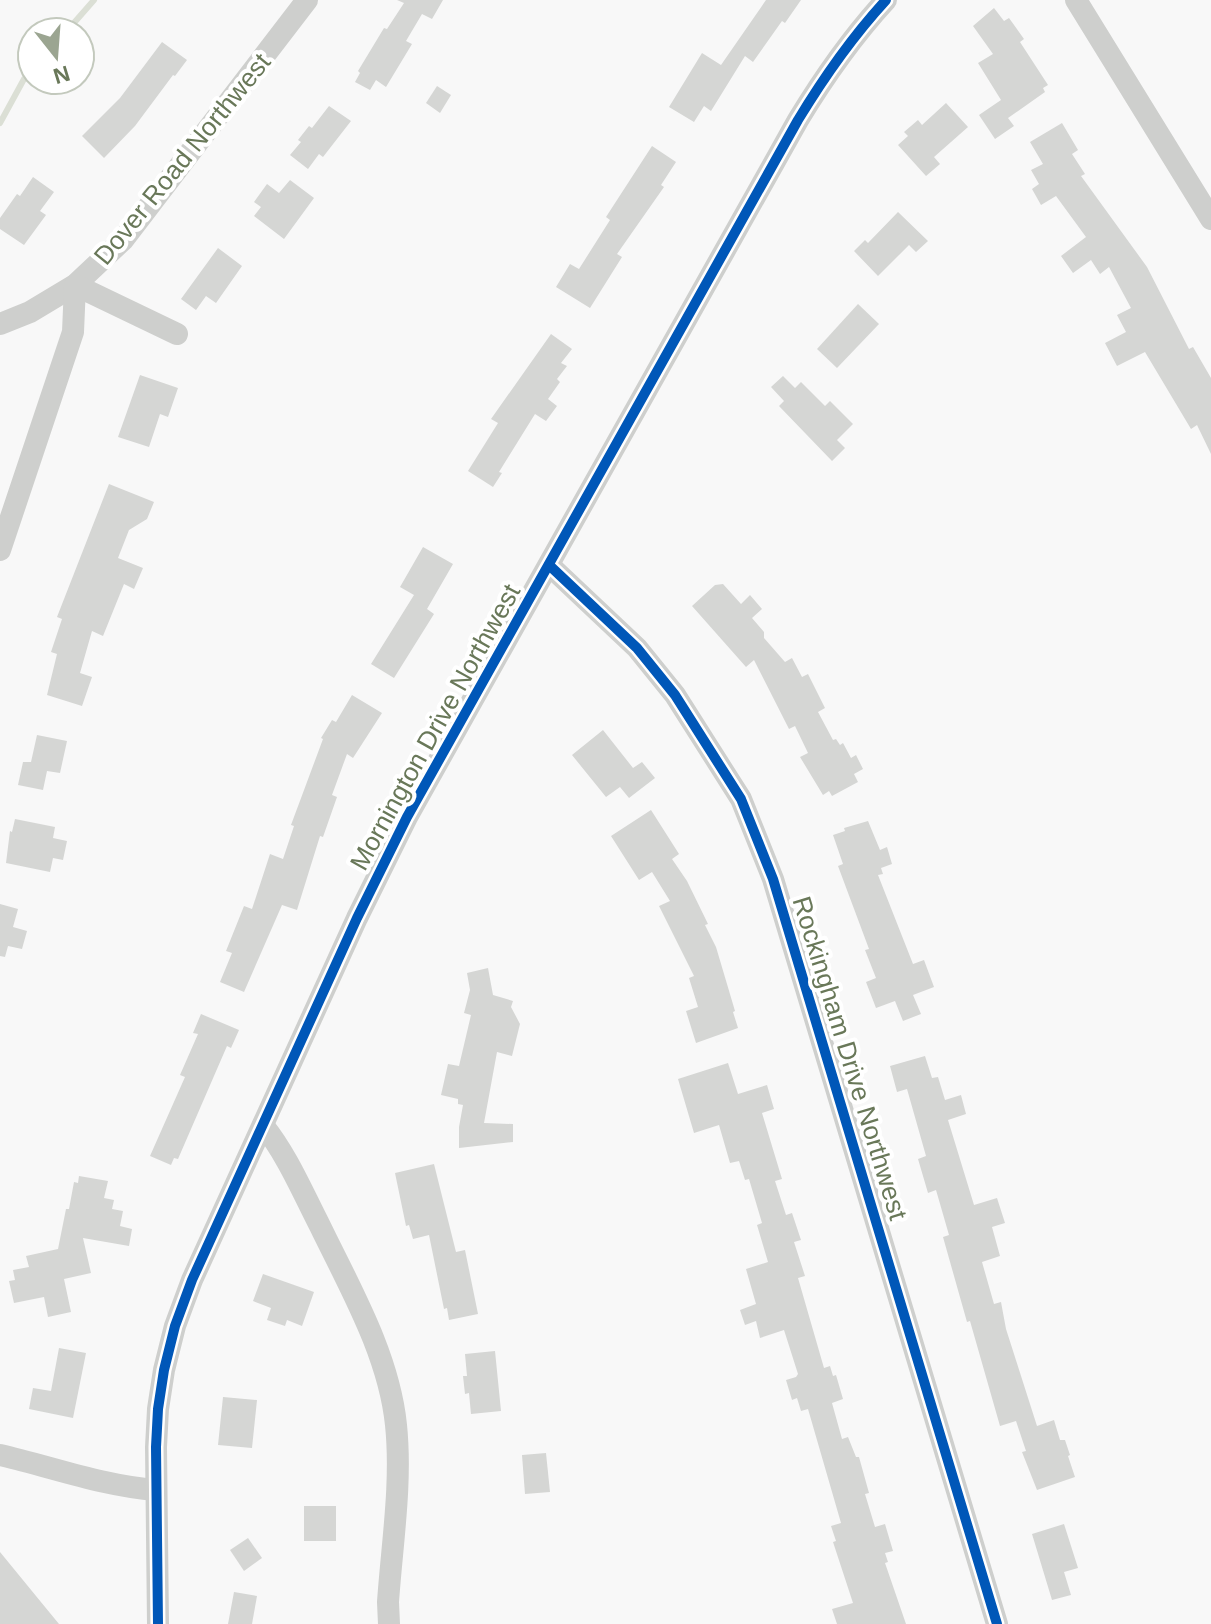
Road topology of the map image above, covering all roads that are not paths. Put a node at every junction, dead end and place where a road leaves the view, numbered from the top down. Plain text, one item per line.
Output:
1 (307, 0) edge
2 (886, 0) edge
3 (1076, 0) edge
4 (1211, 219) edge
5 (75, 285) junction
6 (0, 324) edge
7 (177, 334) dead end
8 (0, 550) edge
9 (549, 565) junction
10 (263, 1125) junction
11 (0, 1455) edge
12 (156, 1490) junction
13 (158, 1624) edge
14 (389, 1624) edge
15 (997, 1624) edge

1 - 5 street, Dover Road Northwest
2 - 9 street, Mornington Drive Northwest
3 - 4 street
5 - 6 street, Dover Road Northwest
5 - 7 street
5 - 8 street
9 - 10 street, Mornington Drive Northwest
9 - 15 street, Rockingham Drive Northwest
10 - 12 street, Mornington Drive Northwest
10 - 14 street
11 - 12 street
12 - 13 street, Mornington Drive Northwest

